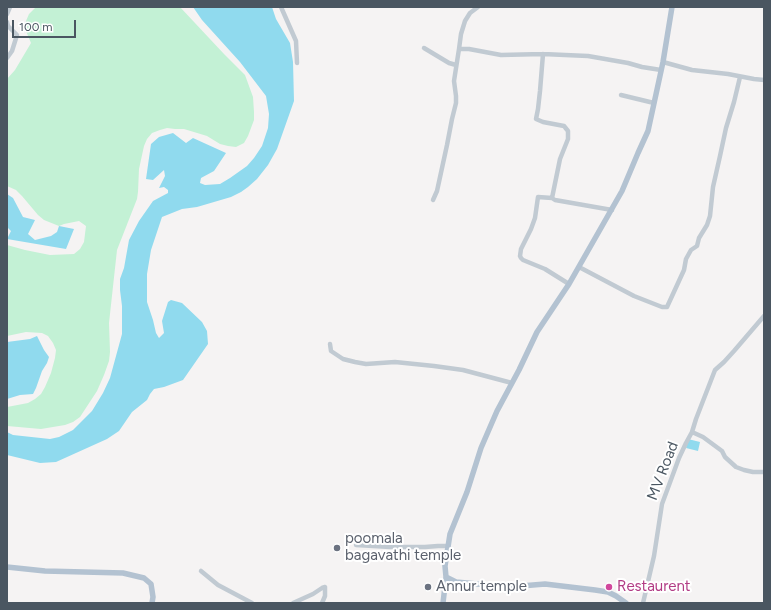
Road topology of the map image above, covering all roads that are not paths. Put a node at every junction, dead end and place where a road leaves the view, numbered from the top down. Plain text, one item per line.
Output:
1 (10, 7) edge
2 (281, 7) edge
3 (478, 7) edge
4 (672, 7) edge
5 (7, 14) edge
6 (7, 22) edge
7 (424, 48) dead end
8 (459, 49) junction
9 (543, 54) junction
10 (7, 58) edge
11 (663, 62) junction
12 (297, 63) dead end
13 (456, 65) junction
14 (661, 70) junction
15 (740, 77) junction
16 (764, 80) edge
17 (621, 95) dead end
18 (654, 103) junction
19 (552, 198) junction
20 (433, 200) dead end
21 (612, 210) junction
22 (579, 267) junction
23 (569, 284) junction
24 (764, 316) edge
25 (330, 344) dead end
26 (512, 383) junction
27 (692, 432) junction
28 (764, 472) edge
29 (356, 545) dead end
30 (448, 546) junction
31 (7, 567) edge
32 (201, 571) dead end
33 (446, 577) junction
34 (152, 603) edge
35 (252, 603) edge
36 (293, 603) edge
37 (322, 603) edge
38 (444, 603) edge
39 (626, 603) edge
40 (643, 603) edge

1 - 5 street
2 - 12 street
3 - 8 street
4 - 11 main road
6 - 10 street
7 - 13 street
8 - 9 street
8 - 13 street
9 - 14 street
9 - 19 street
11 - 14 main road
11 - 15 street
13 - 20 street
14 - 18 main road
15 - 16 street
15 - 22 street
17 - 18 street
18 - 21 main road
19 - 21 street
19 - 23 street
21 - 22 main road
22 - 23 main road
23 - 26 main road
24 - 27 street
25 - 26 street
26 - 30 main road
27 - 28 street, MV Road
27 - 40 street, MV Road
29 - 30 street
30 - 33 main road
31 - 34 main road
32 - 35 street
33 - 38 main road
33 - 39 main road
36 - 37 street

